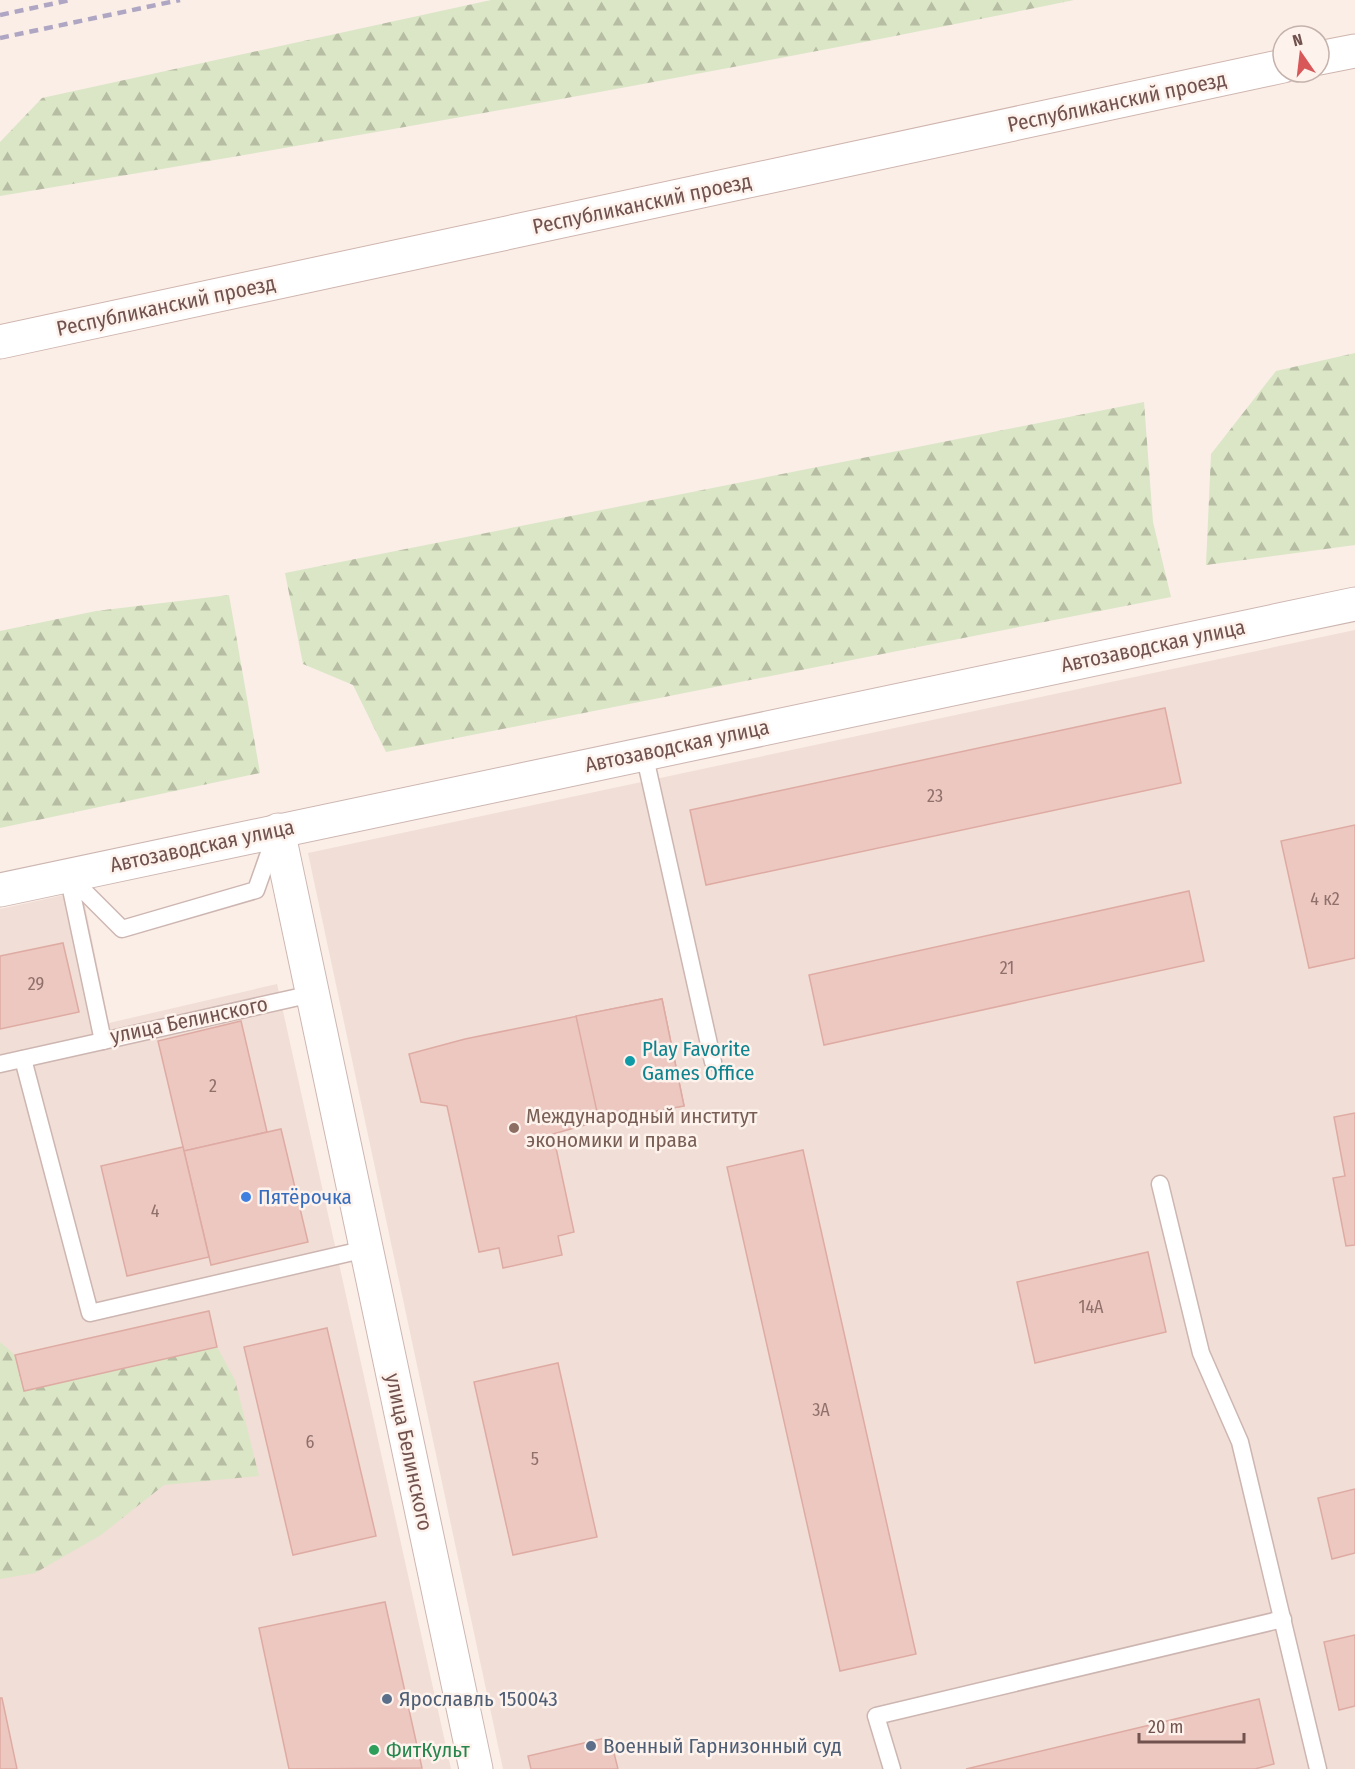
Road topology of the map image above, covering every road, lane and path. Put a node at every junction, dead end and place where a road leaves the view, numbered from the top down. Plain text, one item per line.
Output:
1 (1355, 51) edge
2 (1331, 56) edge
3 (1271, 69) edge
4 (0, 342) edge
5 (1355, 604) edge
6 (644, 753) junction
7 (278, 830) junction
8 (68, 875) junction
9 (0, 890) edge
10 (312, 994) junction
11 (103, 1041) junction
12 (23, 1059) junction
13 (713, 1062) dead end
14 (0, 1064) edge
15 (1160, 1184) dead end
16 (366, 1249) junction
17 (1283, 1619) junction
18 (476, 1769) edge
19 (892, 1769) edge
20 (1318, 1769) edge

1 - 2 street
3 - 4 street, Республиканский проезд
5 - 6 street, Автозаводская улица
6 - 7 street, Автозаводская улица
6 - 13 lane
7 - 8 street, Автозаводская улица
7 - 8 lane
7 - 10 street, улица Белинского
8 - 9 street, Автозаводская улица
8 - 11 lane, улица Белинского
10 - 11 lane, улица Белинского
10 - 16 street, улица Белинского
11 - 12 lane
12 - 14 lane
12 - 16 lane
15 - 17 lane
16 - 18 street, улица Белинского
17 - 19 lane
17 - 20 lane

